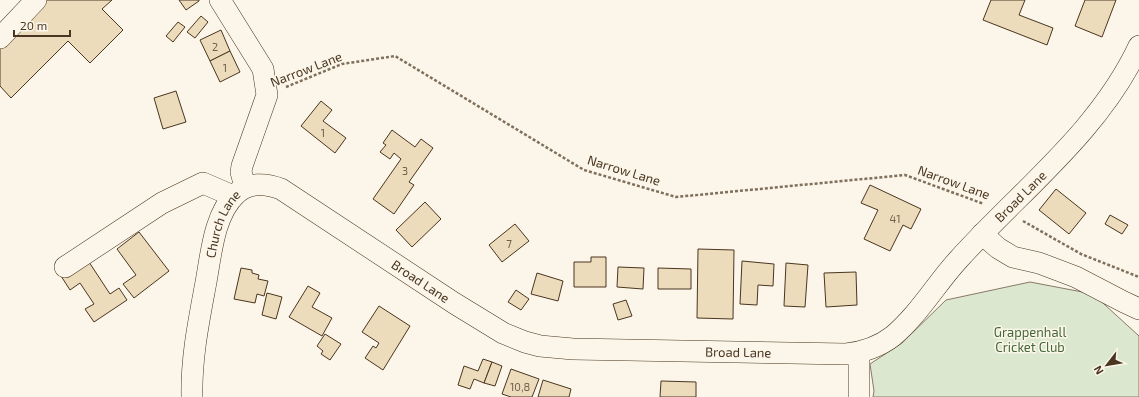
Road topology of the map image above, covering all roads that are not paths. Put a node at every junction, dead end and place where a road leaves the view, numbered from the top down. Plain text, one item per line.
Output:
1 (36, 0) edge
2 (220, 0) edge
3 (0, 38) edge
4 (1139, 46) edge
5 (239, 192) junction
6 (982, 234) junction
7 (65, 267) dead end
8 (1139, 309) edge
9 (859, 353) junction
10 (192, 397) edge
11 (859, 397) edge

1 - 3 street
2 - 5 street, Church Lane
4 - 6 street, Broad Lane
5 - 7 street
5 - 9 street, Broad Lane
5 - 10 street, Church Lane
6 - 8 street
6 - 9 street, Broad Lane
9 - 11 street

